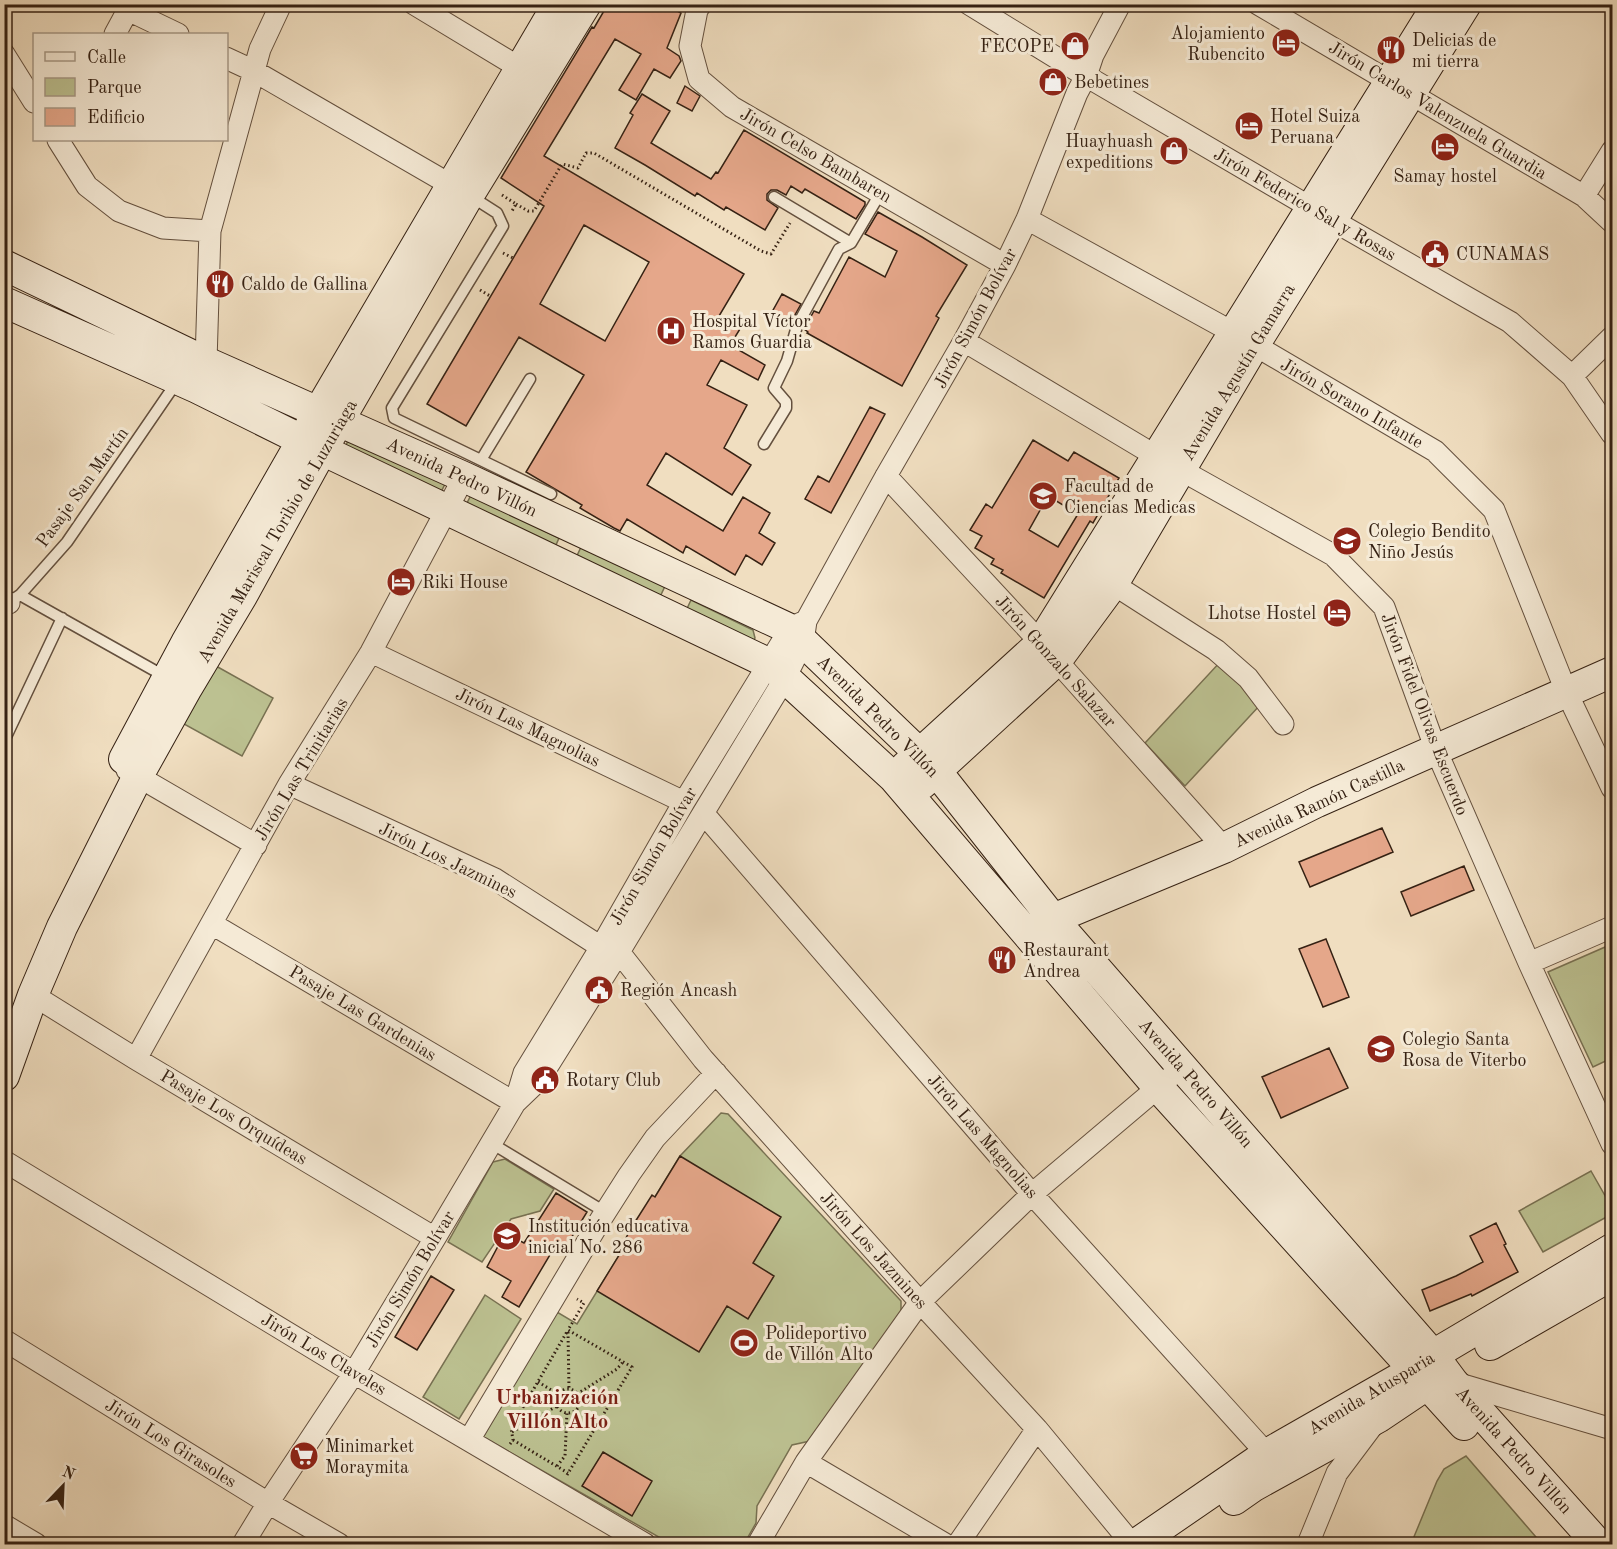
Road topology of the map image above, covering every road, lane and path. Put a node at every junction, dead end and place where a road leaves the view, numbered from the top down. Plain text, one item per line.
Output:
1 (281, 4) edge
2 (414, 4) edge
3 (558, 4) edge
4 (586, 4) edge
5 (701, 4) edge
6 (969, 4) edge
7 (1120, 4) edge
8 (1258, 4) edge
9 (1438, 4) edge
10 (1466, 4) edge
11 (125, 7) edge
12 (115, 33) edge
13 (176, 33) edge
14 (4, 54) edge
15 (228, 59) edge
16 (520, 68) junction
17 (254, 71) junction
18 (1086, 76) junction
19 (1400, 87) junction
20 (33, 100) edge
21 (61, 141) edge
22 (1612, 151) edge
23 (460, 190) junction
24 (880, 192) junction
25 (1584, 196) junction
26 (774, 197) dead end
27 (516, 204) dead end
28 (797, 211) junction
29 (1322, 214) junction
30 (1027, 219) junction
31 (1612, 222) edge
32 (210, 231) junction
33 (850, 243) junction
34 (4, 265) edge
35 (1005, 265) junction
36 (4, 302) edge
37 (1612, 338) edge
38 (1244, 339) junction
39 (964, 341) junction
40 (194, 376) junction
41 (1572, 376) junction
42 (530, 379) dead end
43 (329, 416) junction
44 (1612, 434) edge
45 (764, 444) dead end
46 (312, 445) junction
47 (1168, 463) junction
48 (473, 469) junction
49 (886, 476) junction
50 (551, 494) dead end
51 (447, 510) junction
52 (578, 530) junction
53 (562, 564) junction
54 (687, 581) junction
55 (1113, 584) junction
56 (9, 601) edge
57 (671, 617) junction
58 (62, 618) junction
59 (800, 631) junction
60 (1049, 651) junction
61 (371, 652) junction
62 (777, 671) junction
63 (1612, 672) edge
64 (177, 683) junction
65 (1566, 692) junction
66 (1282, 724) dead end
67 (4, 741) edge
68 (1436, 750) junction
69 (928, 763) junction
70 (129, 771) junction
71 (289, 784) junction
72 (901, 786) junction
73 (1612, 788) edge
74 (684, 802) junction
75 (704, 813) junction
76 (256, 845) junction
77 (1224, 848) junction
78 (1053, 919) junction
79 (212, 924) junction
80 (1612, 927) edge
81 (1025, 933) junction
82 (610, 949) junction
83 (1530, 963) junction
84 (33, 995) junction
85 (4, 1018) edge
86 (136, 1059) junction
87 (1181, 1066) junction
88 (716, 1073) junction
89 (4, 1076) edge
90 (1158, 1087) junction
91 (515, 1103) junction
92 (491, 1143) junction
93 (1612, 1144) edge
94 (4, 1161) edge
95 (1032, 1194) junction
96 (605, 1212) junction
97 (435, 1238) junction
98 (1612, 1249) edge
99 (1612, 1275) edge
100 (560, 1288) junction
101 (920, 1302) junction
102 (568, 1330) junction
103 (4, 1340) edge
104 (623, 1362) junction
105 (354, 1373) junction
106 (1435, 1373) junction
107 (538, 1382) junction
108 (568, 1389) junction
109 (558, 1394) junction
110 (577, 1394) junction
111 (557, 1406) junction
112 (567, 1412) junction
113 (1379, 1417) junction
114 (1037, 1429) junction
115 (1612, 1429) edge
116 (512, 1433) junction
117 (469, 1440) junction
118 (513, 1440) junction
119 (1267, 1455) junction
120 (500, 1459) junction
121 (806, 1462) junction
122 (557, 1466) junction
123 (568, 1473) junction
124 (556, 1492) junction
125 (268, 1503) junction
126 (4, 1525) edge
127 (36, 1545) edge
128 (243, 1545) edge
129 (339, 1545) edge
130 (645, 1545) edge
131 (758, 1545) edge
132 (945, 1545) edge
133 (958, 1545) edge
134 (1134, 1545) edge
135 (1170, 1545) edge
136 (1308, 1545) edge
137 (1572, 1545) edge
138 (1598, 1545) edge

1 - 17 street
2 - 16 street
3 - 16 main road, Avenida Mariscal Toribio de Luzuriaga
4 - 23 main road, Avenida Mariscal Toribio de Luzuriaga
5 - 24 street, Jirón Celso Bambaren
6 - 18 street, Jirón Federico Sal y Rosas
7 - 18 street, Jirón Simón Bolívar
8 - 19 street, Jirón Carlos Valenzuela Guardia
9 - 19 main road, Avenida Agustín Gamarra
10 - 19 main road, Avenida Agustín Gamarra
11 - 12 street
11 - 13 street
14 - 20 street
15 - 17 street
16 - 23 main road, Avenida Mariscal Toribio de Luzuriaga
17 - 23 street
17 - 32 street
18 - 29 street, Jirón Federico Sal y Rosas
18 - 30 street, Jirón Simón Bolívar
19 - 25 street, Jirón Carlos Valenzuela Guardia
19 - 29 main road, Avenida Agustín Gamarra
21 - 32 street
22 - 25 street
23 - 43 main road, Avenida Mariscal Toribio de Luzuriaga
23 - 48 lane
24 - 33 lane
24 - 35 street, Jirón Celso Bambaren
25 - 31 street, Jirón Carlos Valenzuela Guardia
26 - 28 lane
27 - 28 path
28 - 33 lane
29 - 38 main road, Avenida Agustín Gamarra
29 - 41 street, Jirón Federico Sal y Rosas
30 - 35 street, Jirón Simón Bolívar
30 - 38 street, Jirón Sorano Infante
32 - 40 street
33 - 45 lane
34 - 40 main road, Avenida Pedro Villón
35 - 39 street, Jirón Simón Bolívar
36 - 40 main road, Avenida Pedro Villón
37 - 41 street
38 - 47 main road, Avenida Agustín Gamarra
38 - 65 street, Jirón Sorano Infante
39 - 47 street, Jirón Fidel Olivas Escuerdo
39 - 49 street, Jirón Simón Bolívar
40 - 43 main road, Avenida Pedro Villón
40 - 46 main road, Avenida Pedro Villón
40 - 56 lane, Pasaje San Martín
41 - 44 street, Jirón Federico Sal y Rosas
42 - 48 lane
43 - 46 main road, Avenida Mariscal Toribio de Luzuriaga
43 - 48 main road, Avenida Pedro Villón
46 - 51 main road, Avenida Pedro Villón
46 - 64 main road, Avenida Mariscal Toribio de Luzuriaga
47 - 55 main road, Avenida Agustín Gamarra
47 - 60 main road, Avenida Agustín Gamarra
47 - 68 street, Jirón Fidel Olivas Escuerdo
48 - 50 lane
48 - 51 street, Jirón Las Trinitarias
48 - 52 main road, Avenida Pedro Villón
49 - 59 street, Jirón Simón Bolívar
49 - 60 street, Jirón Gonzalo Salazar
51 - 53 main road, Avenida Pedro Villón
51 - 61 street, Jirón Las Trinitarias
52 - 53 main road
52 - 54 main road, Avenida Pedro Villón
53 - 57 main road, Avenida Pedro Villón
54 - 57 main road
54 - 59 main road, Avenida Pedro Villón
55 - 60 main road, Avenida Agustín Gamarra
55 - 66 street
56 - 58 lane
57 - 62 main road, Avenida Pedro Villón
58 - 64 lane
58 - 67 lane
59 - 62 street, Jirón Simón Bolívar
59 - 69 main road, Avenida Pedro Villón
60 - 69 main road, Avenida Agustín Gamarra
60 - 77 street, Jirón Gonzalo Salazar
61 - 71 street, Jirón Las Trinitarias
61 - 74 street, Jirón Las Magnolias
62 - 72 main road, Avenida Pedro Villón
62 - 74 street, Jirón Simón Bolívar
62 - 75 street, Jirón Simón Bolívar
63 - 65 main road, Avenida Ramón Castilla
64 - 70 main road, Avenida Mariscal Toribio de Luzuriaga
65 - 68 main road, Avenida Ramón Castilla
65 - 73 street, Jirón Sorano Infante
68 - 77 main road, Avenida Ramón Castilla
68 - 83 street, Jirón Fidel Olivas Escuerdo
69 - 72 main road, Avenida Agustín Gamarra
69 - 78 main road, Avenida Pedro Villón
70 - 76 street
70 - 84 main road, Avenida Mariscal Toribio de Luzuriaga
70 - 85 main road, Avenida Mariscal Toribio de Luzuriaga
71 - 76 street, Jirón Las Trinitarias
71 - 82 street, Jirón Los Jazmines
72 - 81 main road, Avenida Pedro Villón
74 - 82 street, Jirón Simón Bolívar
75 - 82 street, Jirón Simón Bolívar
75 - 95 street, Jirón Las Magnolias
76 - 79 street, Jirón Las Trinitarias
77 - 78 main road, Avenida Ramón Castilla
78 - 81 main road, Avenida Ramón Castilla
78 - 87 main road, Avenida Pedro Villón
79 - 86 street, Jirón Las Trinitarias
79 - 91 street, Pasaje Las Gardenias
80 - 83 street
81 - 90 main road, Avenida Pedro Villón
82 - 88 street, Jirón Los Jazmines
82 - 91 street, Jirón Simón Bolívar
83 - 93 street, Jirón Fidel Olivas Escuerdo
84 - 86 street, Pasaje Los Orquídeas
84 - 89 main road, Avenida Mariscal Toribio de Luzuriaga
86 - 97 street, Pasaje Los Orquídeas
87 - 90 street
87 - 106 main road, Avenida Pedro Villón
88 - 96 street
88 - 101 street, Jirón Los Jazmines
90 - 95 street
90 - 106 main road, Avenida Pedro Villón
91 - 92 street, Jirón Simón Bolívar
92 - 96 lane
92 - 97 street, Jirón Simón Bolívar
94 - 105 street, Jirón Los Claveles
95 - 101 street
95 - 119 street, Jirón Las Magnolias
96 - 100 street
97 - 105 street, Jirón Simón Bolívar
98 - 106 main road, Avenida Atusparia
99 - 106 main road, Avenida Atusparia
100 - 102 path
100 - 117 street
101 - 114 street, Jirón Los Jazmines
101 - 121 street
102 - 104 path
102 - 107 path
102 - 108 path
103 - 125 street, Jirón Los Girasoles
104 - 110 path
104 - 123 path
105 - 117 street, Jirón Los Claveles
105 - 125 street, Jirón Simón Bolívar
106 - 113 main road, Avenida Atusparia
106 - 115 street
106 - 119 main road, Avenida Atusparia
106 - 137 main road, Avenida Pedro Villón
106 - 138 main road, Avenida Pedro Villón
107 - 109 path
107 - 116 path
108 - 109 path
108 - 110 path
109 - 111 path
110 - 112 path
111 - 112 path
111 - 116 path
112 - 122 path
113 - 135 main road, Avenida Atusparia
113 - 136 street
114 - 133 street
114 - 134 street, Jirón Los Jazmines
116 - 118 path
117 - 120 street, Jirón Los Claveles
118 - 120 path
118 - 122 path
119 - 134 main road, Avenida Atusparia
120 - 124 street, Jirón Los Claveles
121 - 131 street
121 - 132 street
122 - 123 path
123 - 124 path
124 - 130 street, Jirón Los Claveles
125 - 128 street, Jirón Simón Bolívar
125 - 129 street, Jirón Los Girasoles
126 - 127 street

